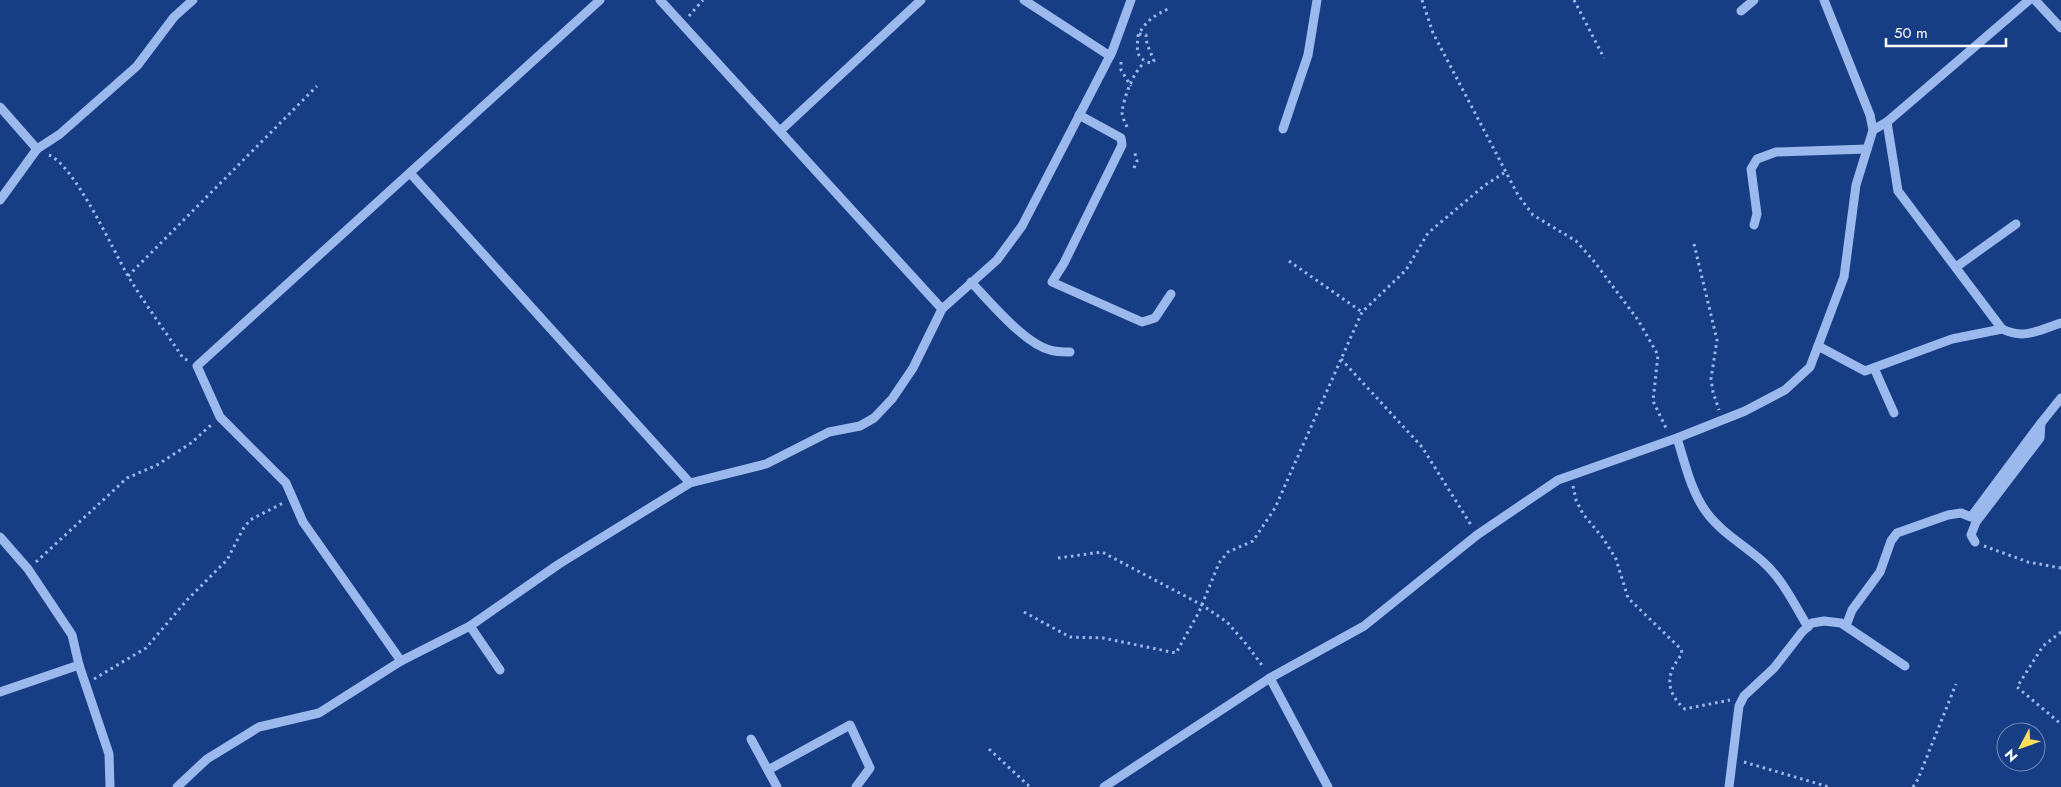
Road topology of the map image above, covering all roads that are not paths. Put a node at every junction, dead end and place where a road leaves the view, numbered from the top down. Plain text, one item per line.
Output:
1 (193, 0) edge
2 (600, 0) edge
3 (660, 0) edge
4 (921, 0) edge
5 (1024, 0) edge
6 (1131, 0) edge
7 (1317, 0) edge
8 (1754, 0) edge
9 (1824, 0) edge
10 (2030, 0) edge
11 (2035, 0) edge
12 (1741, 11) dead end
13 (2061, 28) edge
14 (1110, 56) junction
15 (0, 107) edge
16 (1079, 115) junction
17 (1886, 122) junction
18 (1283, 129) dead end
19 (1873, 130) junction
20 (780, 131) junction
21 (37, 149) junction
22 (1867, 149) junction
23 (410, 173) junction
24 (0, 200) edge
25 (2016, 224) dead end
26 (1754, 225) dead end
27 (1956, 267) junction
28 (971, 282) junction
29 (1171, 294) dead end
30 (942, 309) junction
31 (2061, 323) edge
32 (2002, 329) junction
33 (1818, 346) junction
34 (1070, 352) dead end
35 (1874, 368) junction
36 (2061, 398) edge
37 (1894, 413) dead end
38 (2041, 424) junction
39 (1674, 439) junction
40 (690, 483) junction
41 (0, 537) edge
42 (1974, 542) road end
43 (470, 626) junction
44 (1846, 626) junction
45 (1808, 627) junction
46 (401, 661) junction
47 (79, 665) junction
48 (1905, 666) dead end
49 (500, 670) dead end
50 (1270, 678) junction
51 (0, 692) edge
52 (751, 739) dead end
53 (768, 770) junction
54 (110, 787) edge
55 (178, 787) edge
56 (777, 787) edge
57 (856, 787) edge
58 (1104, 787) edge
59 (1328, 787) edge
60 (1729, 787) edge

1 - 21 street
2 - 23 street
3 - 20 street
4 - 20 street
5 - 14 street
6 - 14 street
7 - 18 street
8 - 12 street
9 - 19 street
10 - 17 street
11 - 13 street
14 - 16 street
15 - 21 street
16 - 28 street
16 - 29 street
17 - 19 street
17 - 27 street
19 - 22 street
20 - 30 street
21 - 24 street
22 - 26 street
22 - 33 street
23 - 40 street
23 - 46 street
25 - 27 street
27 - 32 street
28 - 30 street
28 - 34 street
30 - 40 street
31 - 32 street
32 - 35 street
33 - 35 street
33 - 39 street
35 - 37 street
36 - 38 street
38 - 42 street
38 - 44 street
39 - 45 street
39 - 50 street
40 - 43 street
41 - 47 street
43 - 46 street
43 - 49 street
44 - 45 street
44 - 48 street
45 - 60 street
46 - 55 street
47 - 51 street
47 - 54 street
50 - 58 street
50 - 59 street
52 - 53 street
53 - 56 street
53 - 57 street

